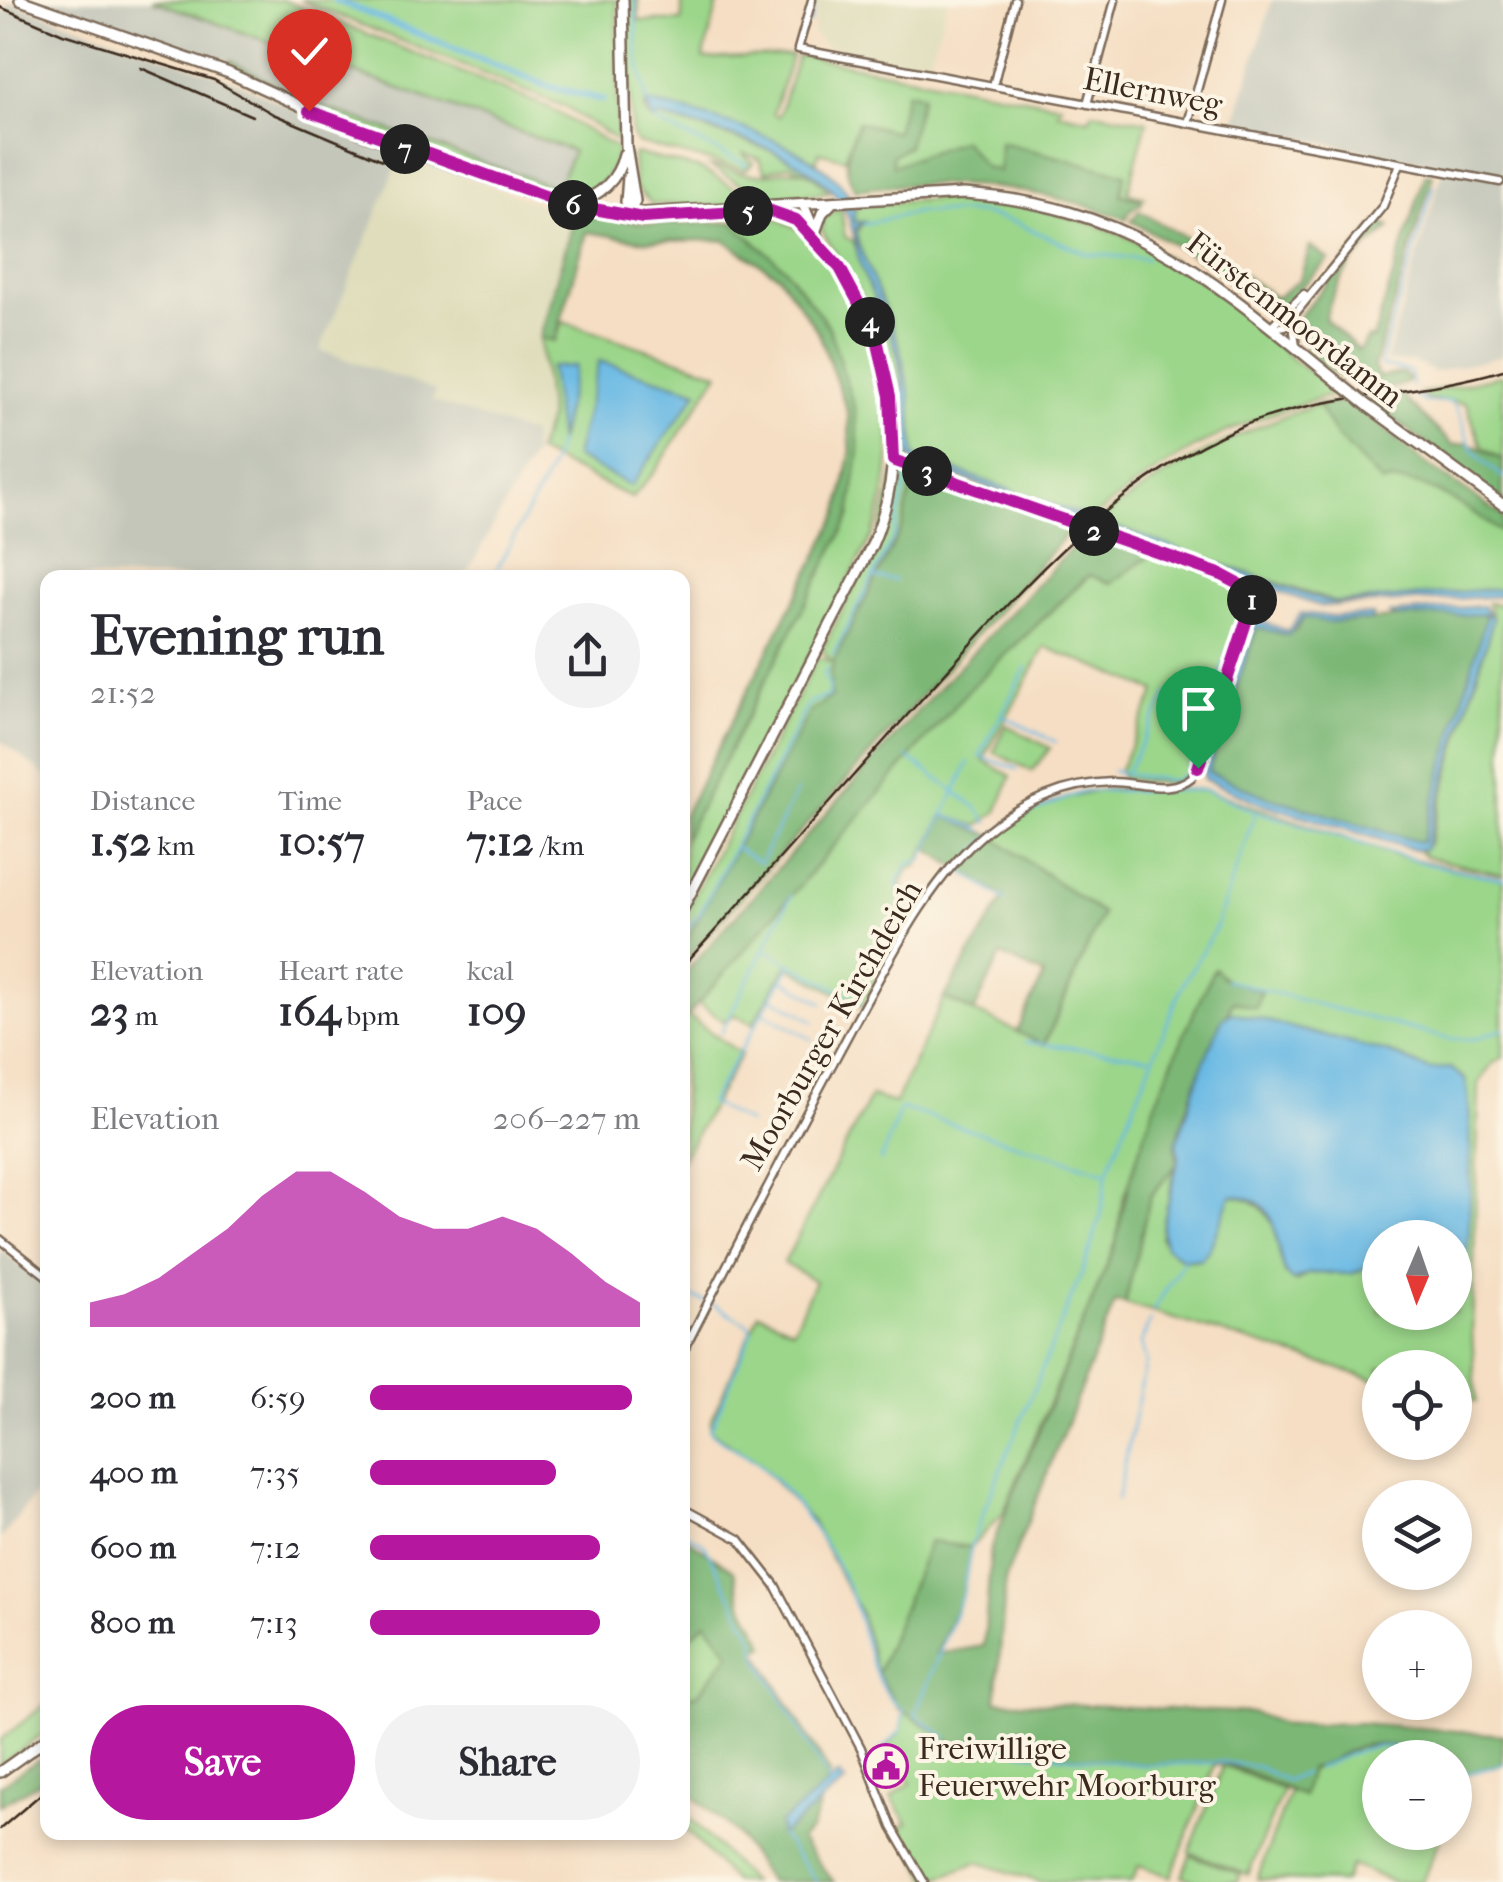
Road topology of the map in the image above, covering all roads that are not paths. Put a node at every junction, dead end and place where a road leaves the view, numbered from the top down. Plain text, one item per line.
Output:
1 (20, 0) edge
2 (623, 0) edge
3 (812, 0) edge
4 (1015, 0) edge
5 (1115, 0) edge
6 (1222, 0) edge
7 (993, 86) junction
8 (1086, 104) junction
9 (1188, 123) junction
10 (626, 146) junction
11 (1400, 164) junction
12 (629, 172) junction
13 (1500, 182) dead end
14 (634, 190) junction
15 (802, 204) junction
16 (572, 205) junction
17 (823, 205) junction
18 (768, 210) junction
19 (665, 212) junction
20 (630, 214) junction
21 (803, 225) junction
22 (817, 236) junction
23 (1316, 283) junction
24 (1292, 316) junction
25 (1270, 327) junction
26 (1296, 348) junction
27 (893, 460) junction
28 (1503, 505) edge
29 (690, 895) edge
30 (0, 1239) edge
31 (40, 1271) edge
32 (690, 1338) edge
33 (690, 1512) edge
34 (40, 1744) edge
35 (0, 1772) edge
36 (924, 1882) edge

1 - 16 main road
2 - 10 main road
3 - 7 street, Ellernweg
4 - 7 street
5 - 8 street
6 - 9 street
7 - 8 street, Ellernweg
8 - 9 street, Ellernweg
9 - 11 street, Ellernweg
10 - 12 main road
10 - 16 main road
11 - 13 street, Ellernweg
11 - 23 street
12 - 14 main road
12 - 20 main road
14 - 19 main road
14 - 20 main road
15 - 17 main road, Fürstenmoordamm
15 - 18 main road, Fürstenmoordamm
15 - 19 main road, Fürstenmoordamm
15 - 21 main road
15 - 22 main road
16 - 20 main road
17 - 22 main road
17 - 25 main road, Fürstenmoordamm
18 - 20 main road, Fürstenmoordamm
18 - 21 main road
19 - 20 main road, Fürstenmoordamm
21 - 22 main road
22 - 27 main road
23 - 24 street
23 - 25 street
24 - 25 street
24 - 26 street
25 - 26 main road, Fürstenmoordamm
26 - 28 main road, Fürstenmoordamm, bridge
27 - 29 main road
27 - 32 street, Moorburger Kirchdeich
30 - 31 street
33 - 36 street
34 - 35 main road

